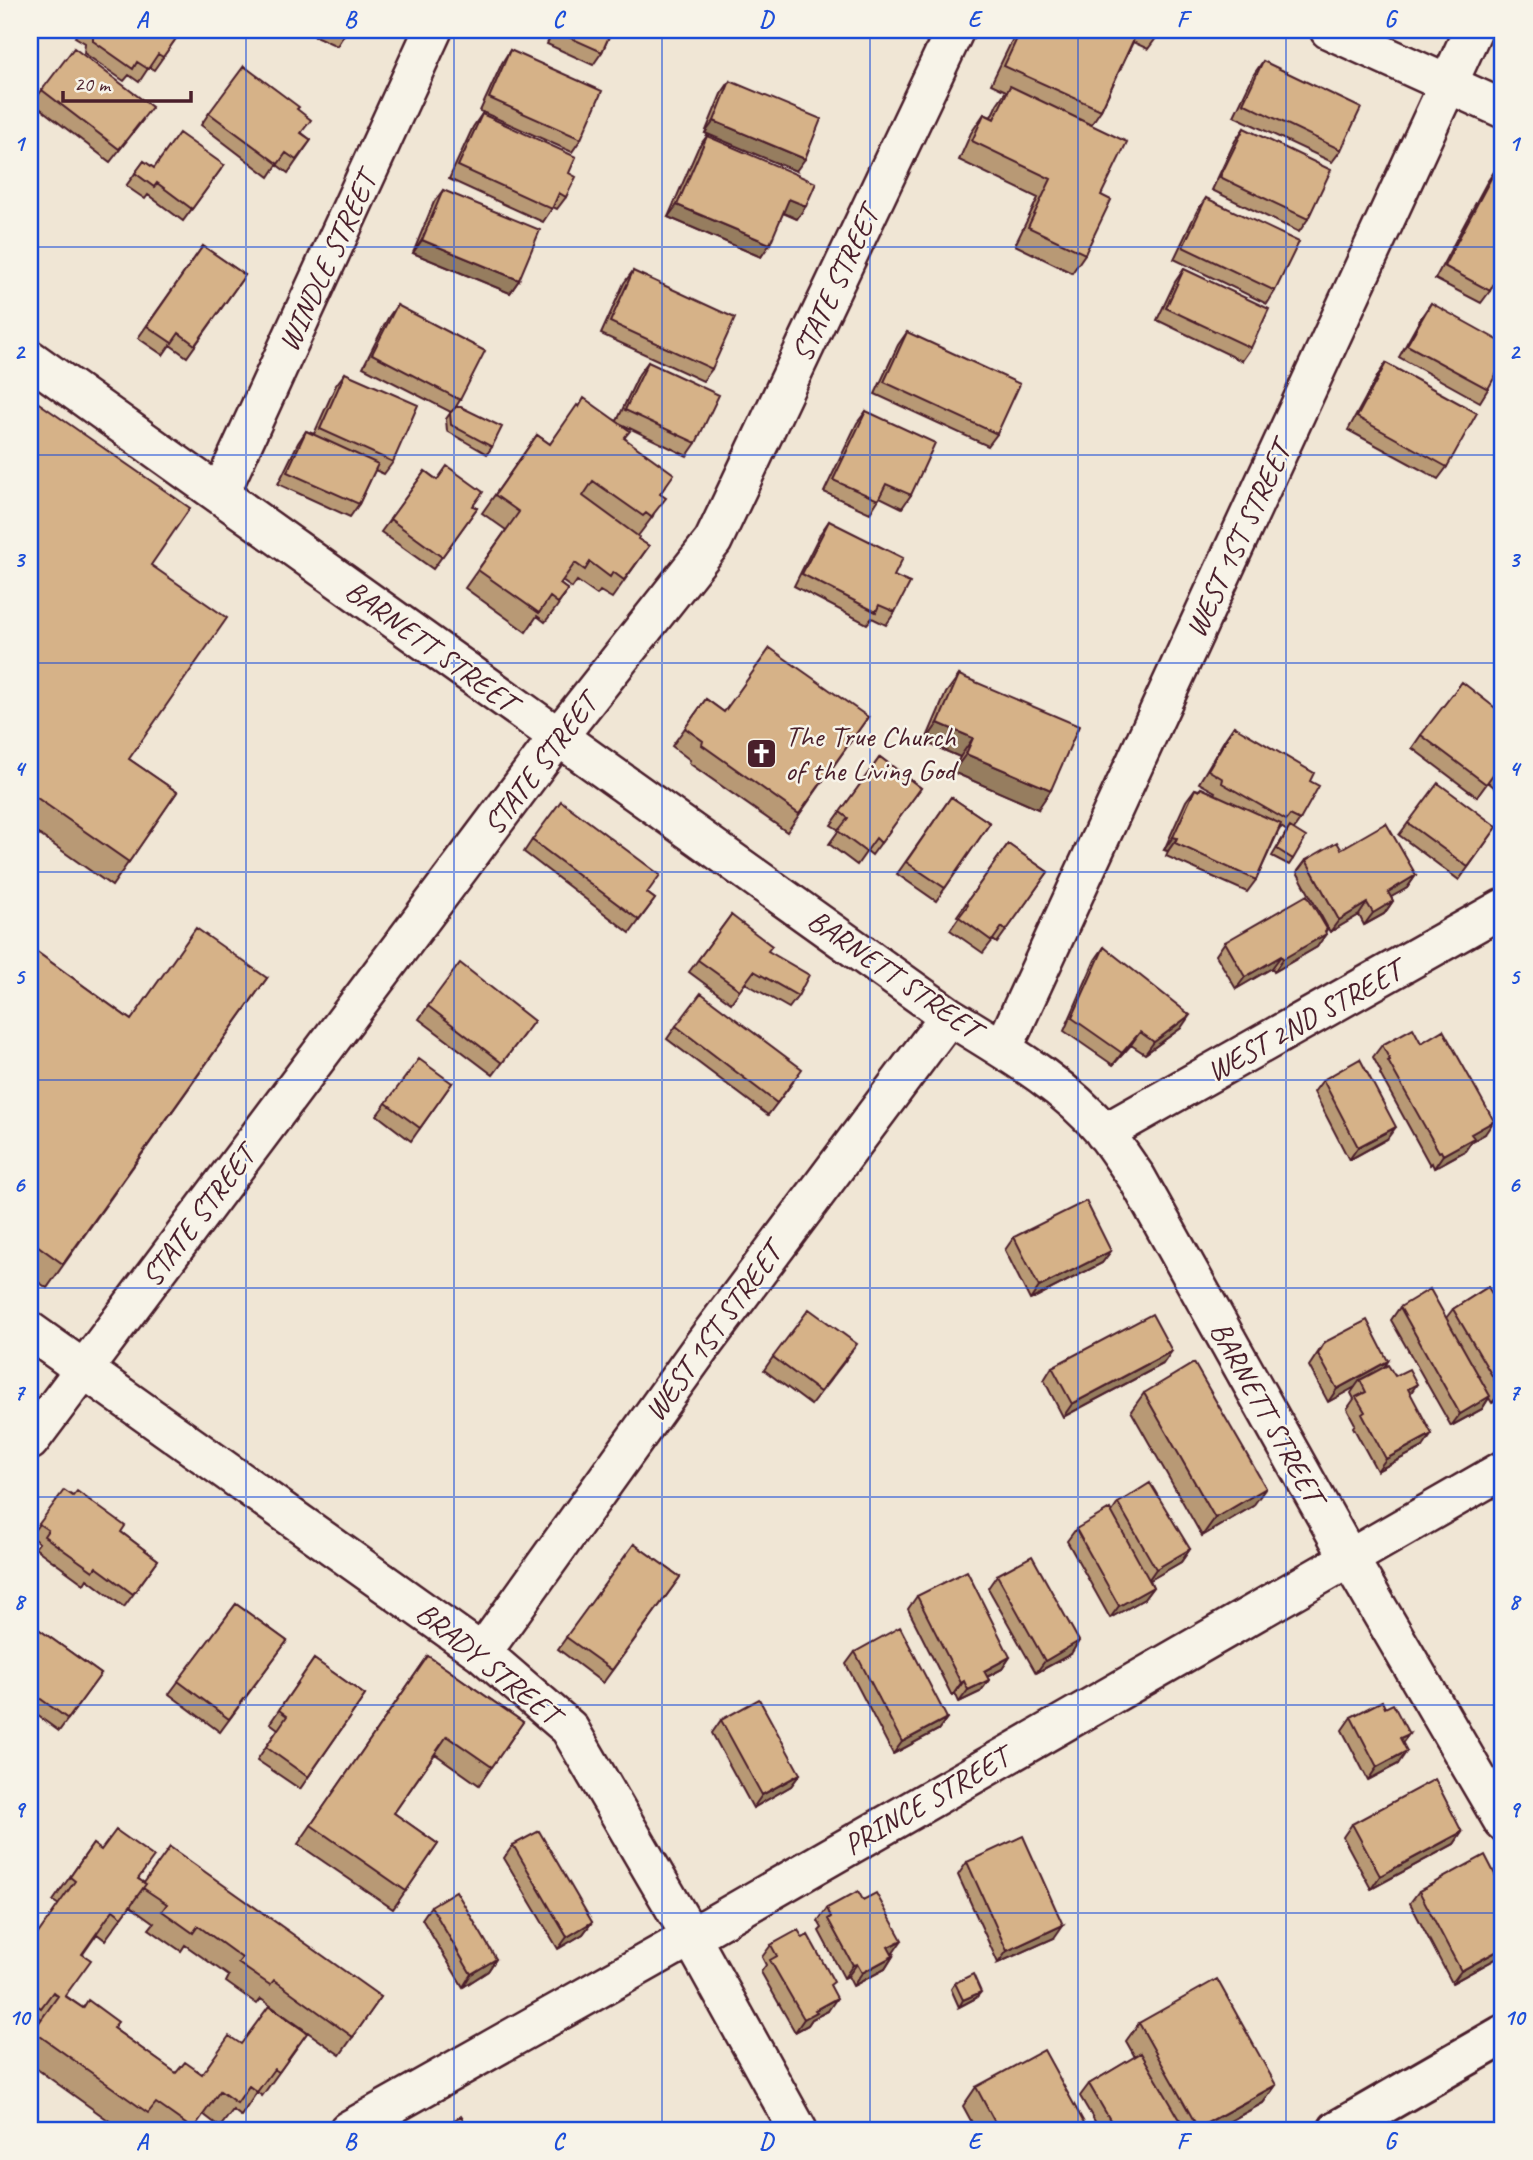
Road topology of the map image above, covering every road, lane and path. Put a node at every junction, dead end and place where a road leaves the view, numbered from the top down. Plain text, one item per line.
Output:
1 (433, 30) edge
2 (955, 30) edge
3 (1329, 30) edge
4 (1473, 30) edge
5 (1448, 84) junction
6 (1503, 109) edge
7 (30, 359) edge
8 (220, 495) junction
9 (558, 737) junction
10 (1503, 908) edge
11 (949, 1016) junction
12 (1003, 1049) junction
13 (1104, 1133) junction
14 (30, 1331) edge
15 (84, 1367) junction
16 (30, 1441) edge
17 (1503, 1470) edge
18 (1349, 1558) junction
19 (482, 1653) junction
20 (1503, 1822) edge
21 (691, 1937) junction
22 (1503, 2035) edge
23 (348, 2130) edge
24 (798, 2130) edge
25 (1338, 2130) edge

1 - 8 street, WINDLE STREET
2 - 9 street, STATE STREET
3 - 5 street
4 - 5 street, WEST 1ST STREET
5 - 6 street
5 - 12 street, WEST 1ST STREET
7 - 8 street, BARNETT STREET
8 - 9 street, BARNETT STREET
9 - 11 street, BARNETT STREET
9 - 15 street, STATE STREET
10 - 13 street, WEST 2ND STREET
11 - 12 street, BARNETT STREET
11 - 19 street, WEST 1ST STREET
12 - 13 street, BARNETT STREET
13 - 18 street, BARNETT STREET
14 - 15 street, BRADY STREET
15 - 16 street, STATE STREET
15 - 19 street, BRADY STREET
17 - 18 street, PRINCE STREET
18 - 20 street, BARNETT STREET
18 - 21 street, PRINCE STREET
19 - 21 street, BRADY STREET
21 - 23 street, PRINCE STREET
21 - 24 street, BRADY STREET
22 - 25 main road

